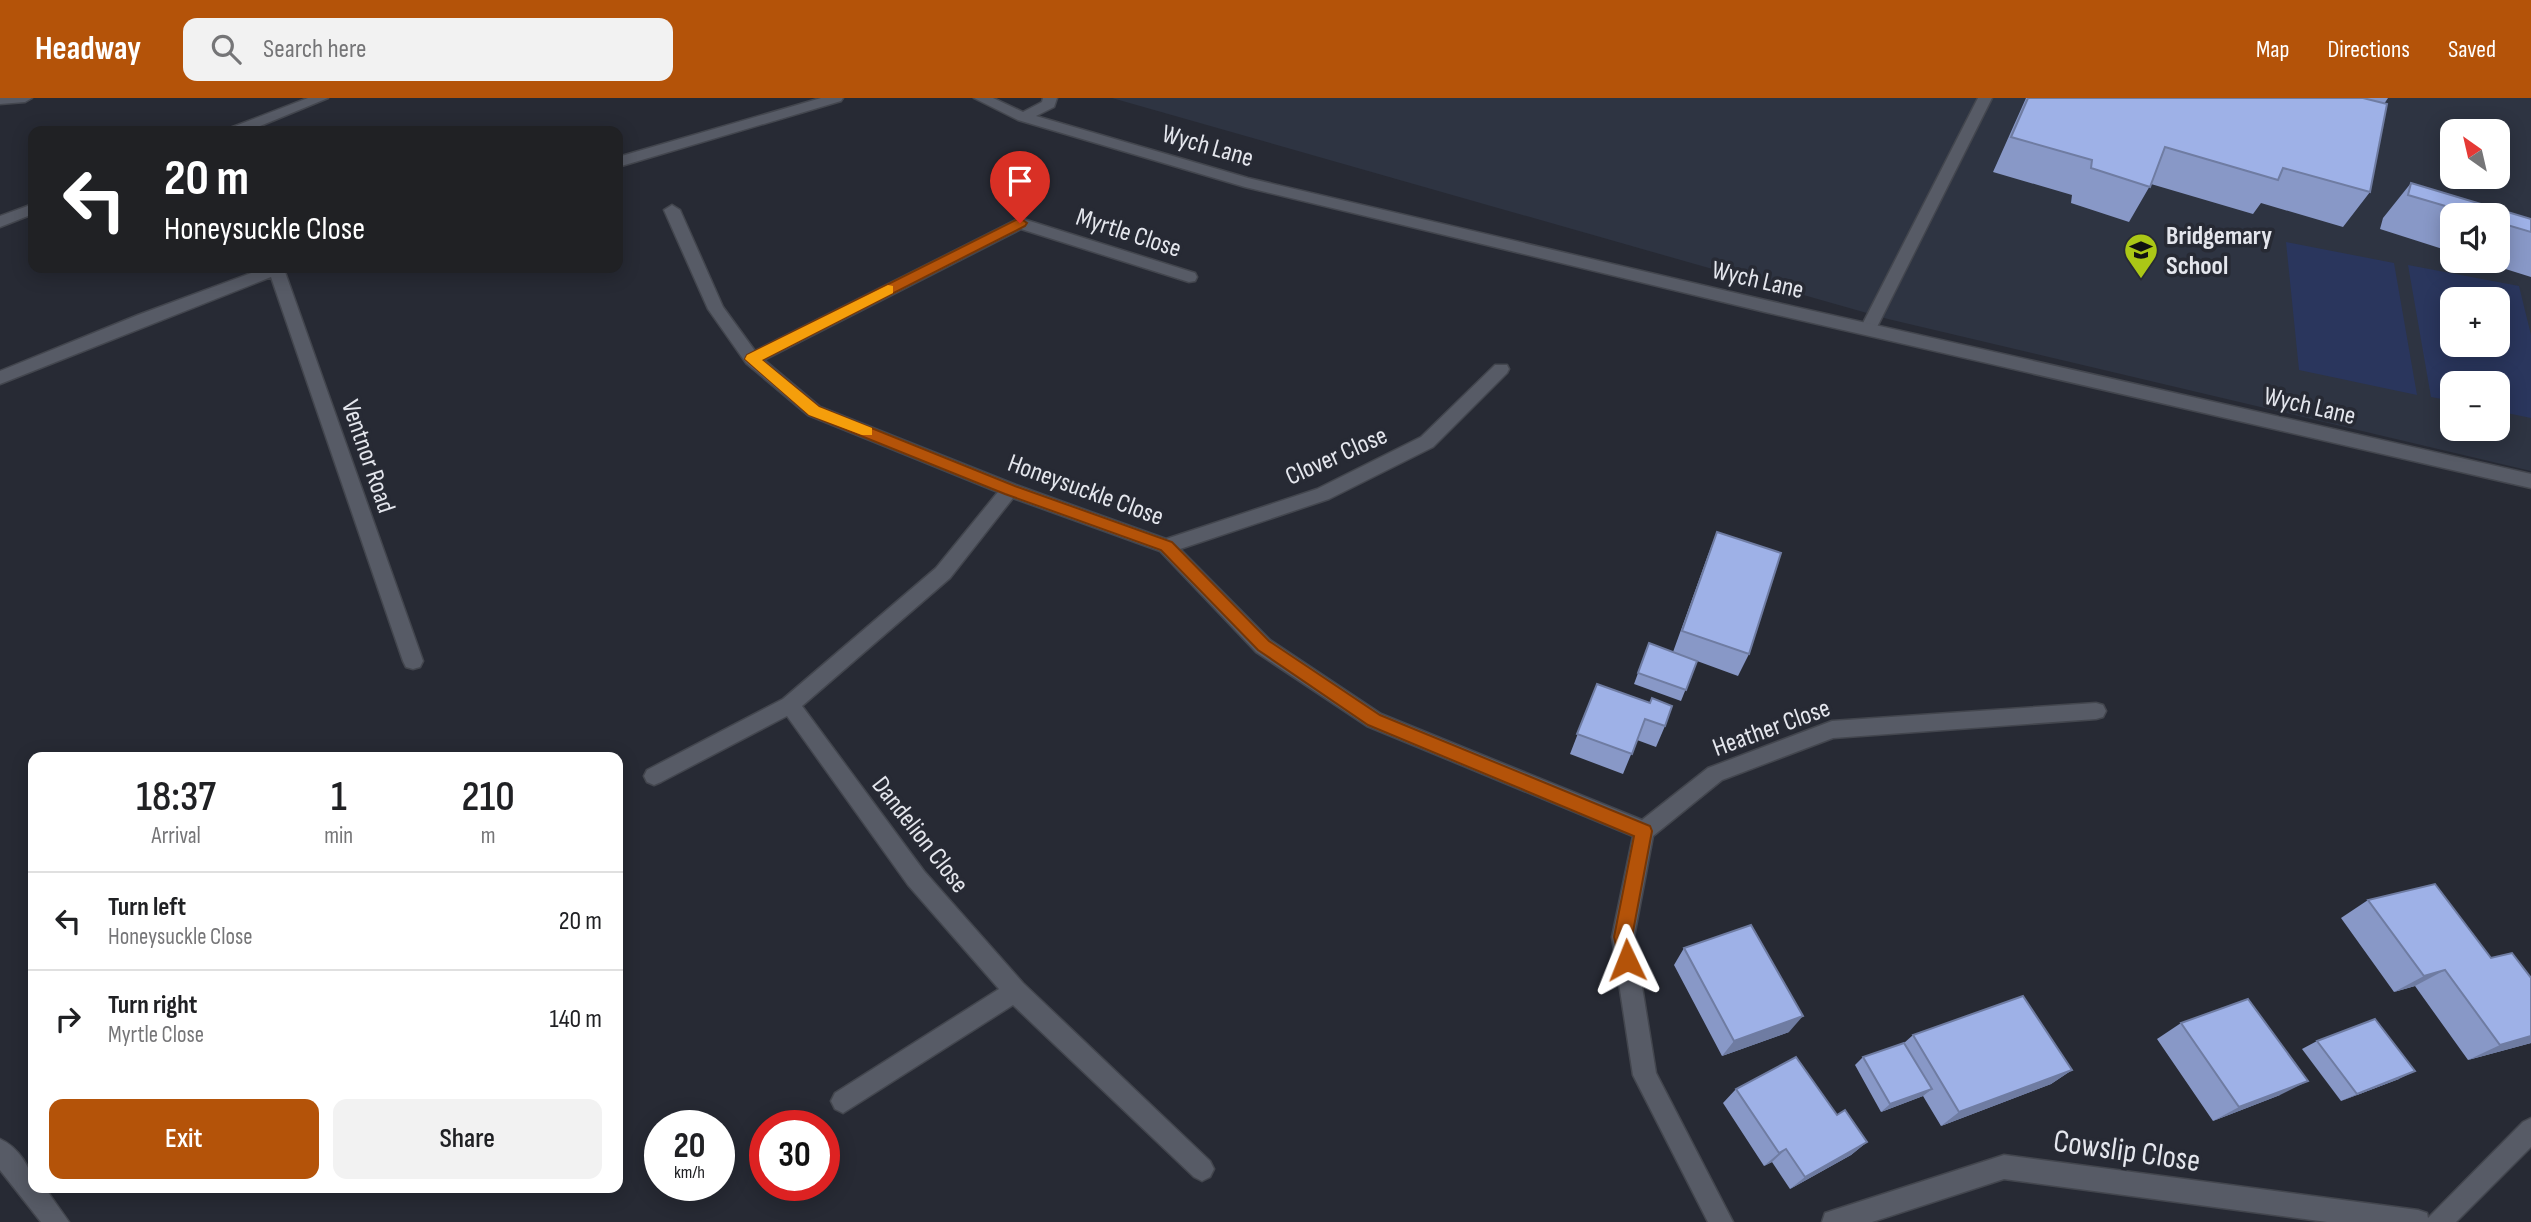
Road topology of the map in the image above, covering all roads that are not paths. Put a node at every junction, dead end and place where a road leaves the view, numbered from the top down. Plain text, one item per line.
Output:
1 (25, 98) edge
2 (321, 98) edge
3 (836, 98) edge
4 (981, 98) edge
5 (1050, 98) edge
6 (1985, 98) edge
7 (0, 100) edge
8 (1023, 117) junction
9 (248, 126) edge
10 (623, 161) edge
11 (671, 210) dead end
12 (28, 211) edge
13 (0, 222) edge
14 (265, 273) edge
15 (280, 273) edge
16 (1189, 277) dead end
17 (1868, 329) junction
18 (752, 359) junction
19 (1501, 369) dead end
20 (0, 377) edge
21 (2531, 481) edge
22 (1010, 490) junction
23 (1166, 546) junction
24 (413, 661) dead end
25 (790, 705) junction
26 (2096, 711) dead end
27 (654, 776) dead end
28 (1644, 831) junction
29 (1015, 991) junction
30 (843, 1101) dead end
31 (2531, 1130) edge
32 (0, 1151) edge
33 (1202, 1168) dead end
34 (28, 1186) edge
35 (34, 1193) edge
36 (57, 1222) edge
37 (1721, 1222) edge
38 (1834, 1222) edge
39 (2418, 1222) edge
40 (2439, 1222) edge

1 - 7 street
2 - 9 street
3 - 10 street
4 - 8 street, Wych Lane
5 - 8 street
6 - 17 street
8 - 17 street, Wych Lane
11 - 18 street, Honeysuckle Close
12 - 13 street
14 - 20 street
15 - 24 street, Ventnor Road
16 - 18 street, Myrtle Close
17 - 21 street, Wych Lane
18 - 22 street, Honeysuckle Close
19 - 23 street, Clover Close
22 - 23 street, Honeysuckle Close
22 - 25 street
23 - 28 street, Honeysuckle Close
25 - 27 street
25 - 29 street, Dandelion Close
26 - 28 street, Heather Close
28 - 37 street
29 - 30 street
29 - 33 street, Dandelion Close
31 - 40 street
32 - 34 street
35 - 36 street
38 - 39 street, Cowslip Close

